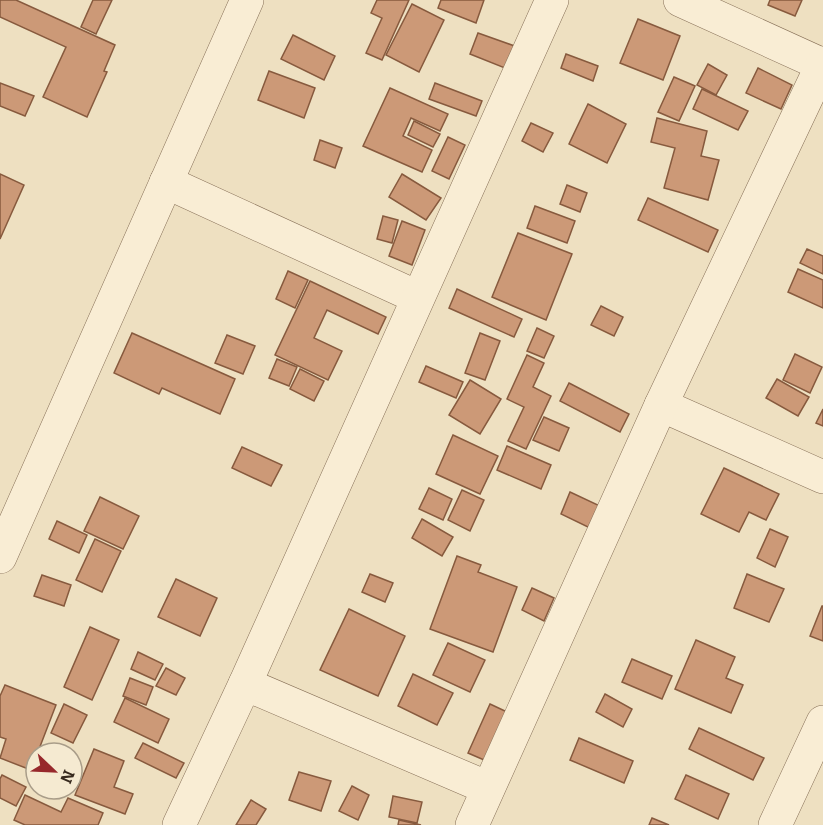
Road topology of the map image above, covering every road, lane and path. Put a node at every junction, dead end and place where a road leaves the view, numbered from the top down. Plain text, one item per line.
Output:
1 (247, 0) edge
2 (552, 0) edge
3 (680, 0) edge
4 (823, 64) edge
5 (166, 182) junction
6 (417, 297) junction
7 (662, 405) junction
8 (823, 477) edge
9 (1, 554) edge
10 (244, 684) junction
11 (823, 722) edge
12 (488, 788) junction
13 (179, 825) edge
14 (472, 825) edge
15 (775, 825) edge

1 - 5 street
2 - 6 street
3 - 4 street
4 - 7 street
5 - 6 street
5 - 9 street
6 - 10 street
7 - 8 street
7 - 12 street
10 - 12 street
10 - 13 street
11 - 15 street
12 - 14 street

